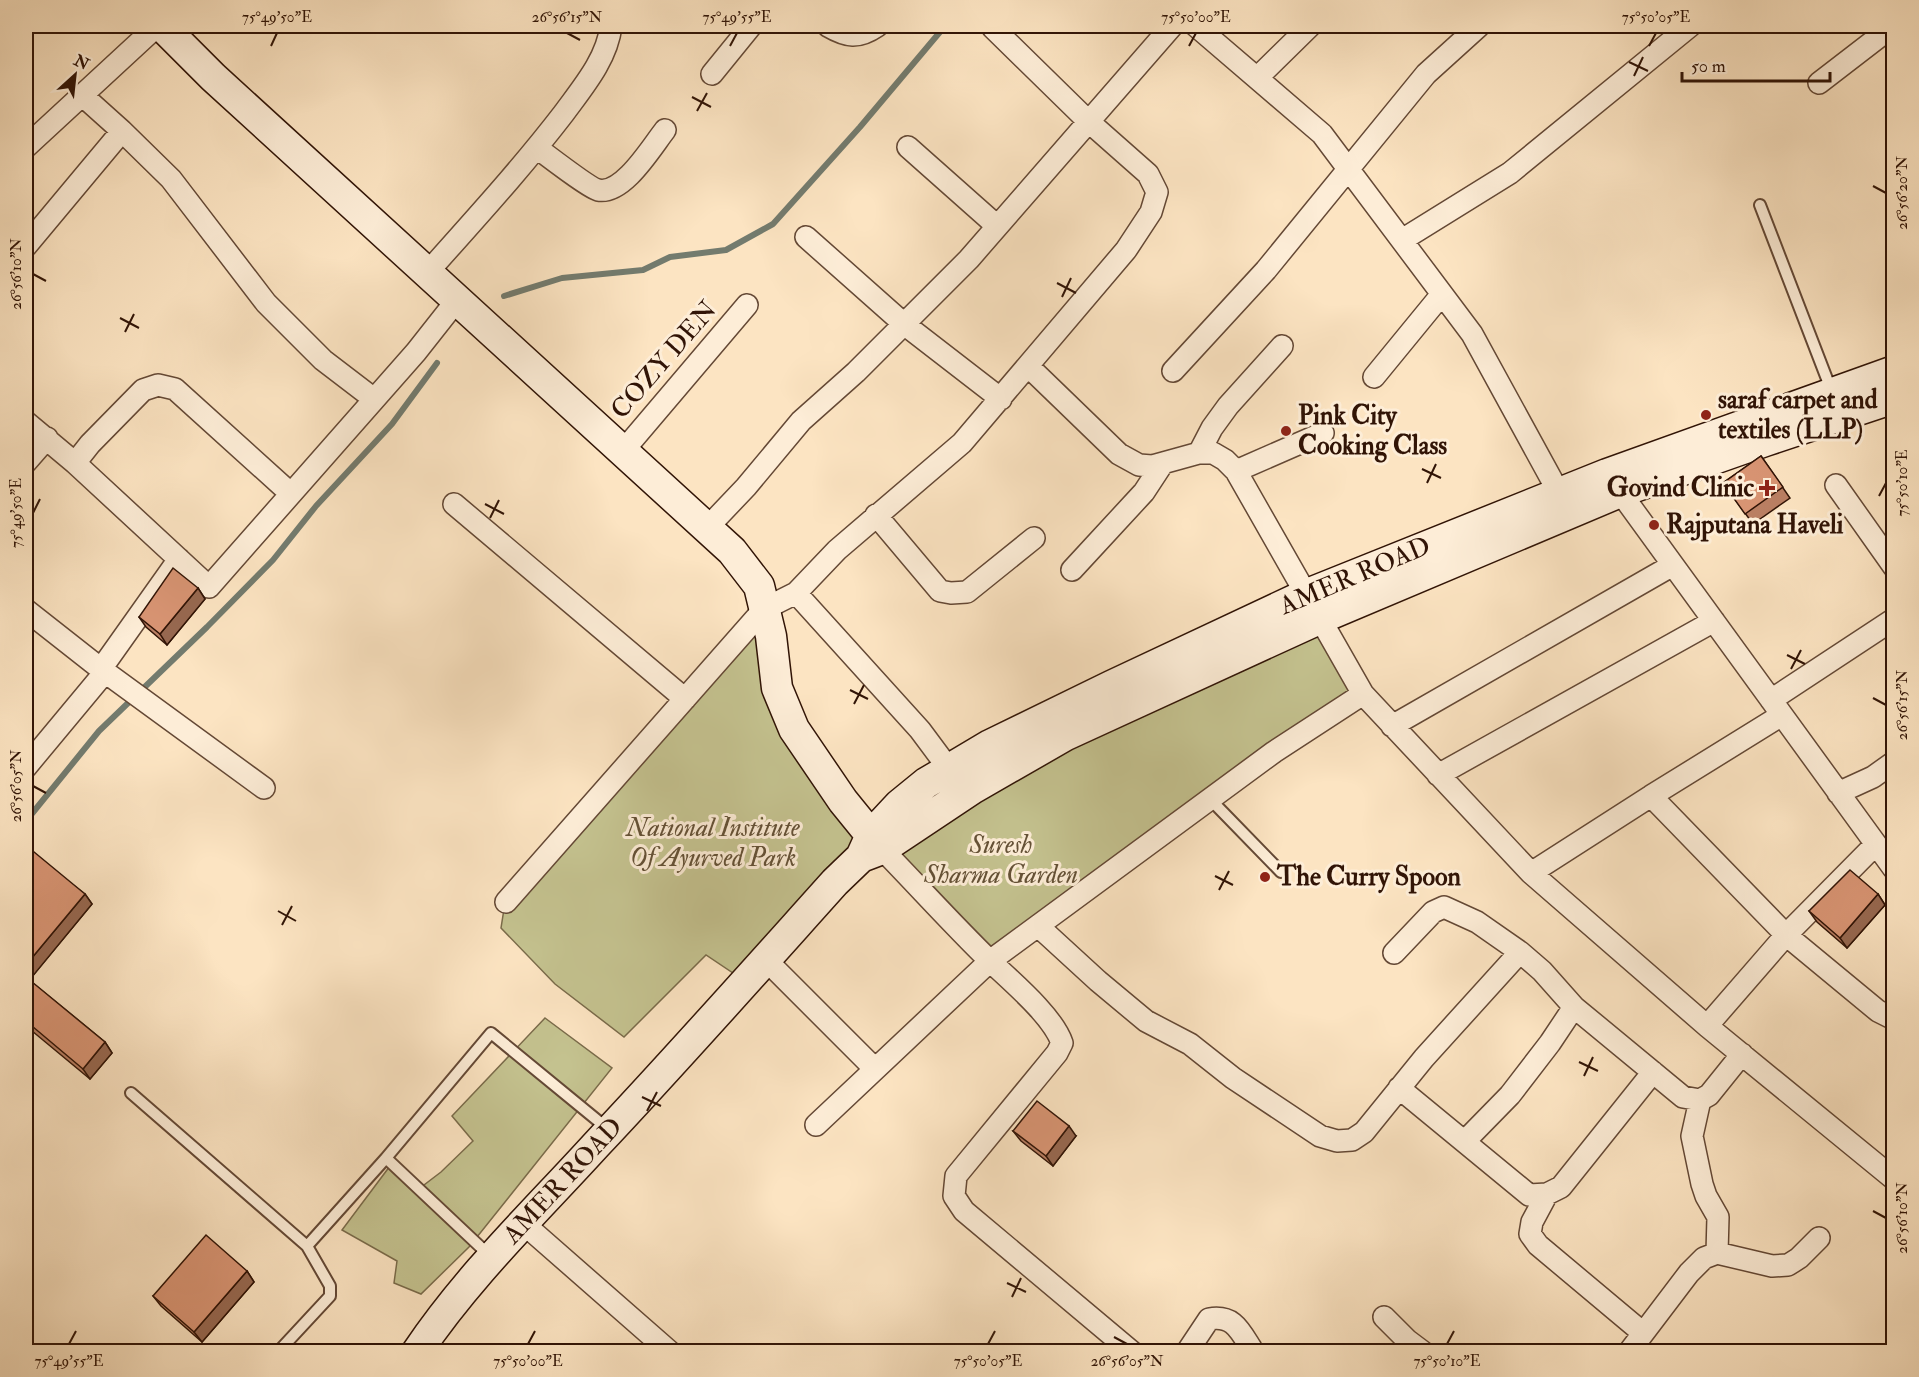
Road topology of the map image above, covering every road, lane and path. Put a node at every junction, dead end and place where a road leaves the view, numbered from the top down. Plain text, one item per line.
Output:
1 (157, 26) edge
2 (162, 26) edge
3 (611, 26) edge
4 (751, 26) edge
5 (828, 26) edge
6 (877, 26) edge
7 (1172, 26) edge
8 (1196, 26) edge
9 (1310, 26) edge
10 (1479, 26) edge
11 (1690, 26) edge
12 (1893, 26) edge
13 (993, 28) dead end
14 (712, 74) dead end
15 (1257, 78) junction
16 (1819, 83) dead end
17 (83, 96) junction
18 (1088, 121) junction
19 (665, 130) dead end
20 (122, 131) junction
21 (26, 147) edge
22 (909, 147) dead end
23 (537, 148) junction
24 (1348, 169) junction
25 (1760, 205) dead end
26 (997, 226) junction
27 (806, 237) dead end
28 (1402, 240) junction
29 (26, 246) edge
30 (427, 273) junction
31 (1442, 294) junction
32 (462, 305) junction
33 (747, 305) dead end
34 (904, 324) junction
35 (1282, 346) dead end
36 (1028, 366) junction
37 (1893, 371) edge
38 (1173, 372) dead end
39 (1374, 377) dead end
40 (1832, 393) junction
41 (1893, 398) edge
42 (374, 399) junction
43 (1001, 399) junction
44 (26, 422) edge
45 (1323, 433) dead end
46 (46, 438) junction
47 (622, 451) junction
48 (1199, 453) junction
49 (26, 462) edge
50 (75, 463) junction
51 (1163, 463) junction
52 (1236, 471) junction
53 (1613, 483) junction
54 (1836, 485) dead end
55 (290, 493) junction
56 (1559, 493) junction
57 (454, 504) dead end
58 (876, 515) junction
59 (707, 528) junction
60 (1034, 538) dead end
61 (179, 559) junction
62 (1673, 565) junction
63 (1893, 567) edge
64 (1072, 570) dead end
65 (796, 594) junction
66 (1312, 607) junction
67 (764, 609) junction
68 (26, 610) edge
69 (1893, 619) edge
70 (1713, 621) junction
71 (109, 674) junction
72 (1363, 694) junction
73 (685, 699) junction
74 (1777, 708) junction
75 (1392, 726) junction
76 (1893, 762) edge
77 (26, 767) edge
78 (949, 769) junction
79 (1438, 775) junction
80 (264, 788) dead end
81 (1838, 792) junction
82 (1651, 796) junction
83 (1210, 799) junction
84 (1876, 844) junction
85 (871, 847) junction
86 (1893, 869) edge
87 (1281, 872) dead end
88 (1531, 873) junction
89 (506, 902) dead end
90 (1038, 926) junction
91 (1786, 935) junction
92 (1520, 952) junction
93 (1394, 953) dead end
94 (765, 960) junction
95 (990, 961) junction
96 (1574, 1007) junction
97 (1893, 1019) edge
98 (1707, 1026) junction
99 (1742, 1054) junction
100 (875, 1069) junction
101 (1653, 1072) junction
102 (1399, 1088) junction
103 (131, 1093) dead end
104 (1700, 1100) junction
105 (816, 1125) dead end
106 (610, 1131) junction
107 (1465, 1141) junction
108 (386, 1158) junction
109 (1893, 1179) edge
110 (1547, 1194) junction
111 (524, 1224) junction
112 (1819, 1238) dead end
113 (307, 1246) junction
114 (1717, 1253) junction
115 (491, 1258) junction
116 (1384, 1317) dead end
117 (1643, 1333) junction
118 (425, 1340) edge
119 (1251, 1350) edge
120 (278, 1352) edge
121 (394, 1352) edge
122 (670, 1352) edge
123 (1132, 1352) edge
124 (1187, 1352) edge
125 (1423, 1352) edge
126 (1629, 1352) edge

1 - 17 street
2 - 30 main road
3 - 23 street
4 - 14 street
5 - 6 street
7 - 18 street
8 - 15 street
9 - 15 street
10 - 24 street
11 - 28 street
12 - 16 street
13 - 18 street
15 - 24 street
17 - 20 street
17 - 21 street
18 - 26 street
18 - 36 street
19 - 23 street
20 - 29 street
20 - 42 street
22 - 26 street
23 - 30 street
24 - 28 street
24 - 38 street
25 - 40 lane
26 - 34 street
27 - 34 street
28 - 31 street
30 - 32 main road
31 - 39 street
31 - 56 street
32 - 42 street
32 - 47 main road
33 - 47 street, COZY DEN
34 - 43 street
34 - 59 street
35 - 48 street
36 - 43 street
36 - 51 street
37 - 40 main road, AMER ROAD
40 - 53 main road, AMER ROAD
41 - 53 main road, AMER ROAD
42 - 55 street
43 - 58 street
44 - 46 street
45 - 52 street
46 - 49 street
46 - 50 street
47 - 59 main road
48 - 51 street
48 - 52 street
50 - 55 street
50 - 61 street
51 - 64 street
52 - 66 street
53 - 56 main road, AMER ROAD
53 - 62 street
53 - 66 main road, AMER ROAD
54 - 63 street
55 - 61 street
56 - 66 main road, AMER ROAD
57 - 73 street
58 - 60 street
58 - 65 street
59 - 67 main road
61 - 71 street
62 - 70 street
62 - 75 street
65 - 67 street
65 - 78 street
66 - 72 street
66 - 78 main road, AMER ROAD
66 - 85 main road, AMER ROAD
67 - 73 street
67 - 85 main road
68 - 71 street
69 - 74 street
70 - 74 street
70 - 79 street
71 - 77 street
71 - 80 street
72 - 75 street
72 - 83 street
73 - 89 street
74 - 81 street
74 - 82 street
75 - 79 street
76 - 81 street
78 - 85 main road, AMER ROAD
79 - 88 street
81 - 84 street
82 - 88 street
82 - 91 street
83 - 87 lane
83 - 90 street
84 - 86 street
84 - 91 street
85 - 94 main road, AMER ROAD
85 - 95 street
88 - 98 street
90 - 95 street
90 - 102 street
91 - 97 street
91 - 98 street
92 - 93 street
92 - 96 street
92 - 102 street
94 - 100 street
94 - 106 main road, AMER ROAD
95 - 100 street
95 - 123 street
96 - 101 street
96 - 107 street
98 - 99 street
99 - 104 street
99 - 109 street
100 - 105 street
101 - 104 street
101 - 110 street
102 - 107 street
103 - 113 lane
104 - 114 street
106 - 108 lane
106 - 111 main road, AMER ROAD
107 - 110 street
108 - 113 lane
108 - 115 lane
110 - 117 street
111 - 115 main road, AMER ROAD
111 - 122 street
112 - 114 street
113 - 120 lane
114 - 117 street
115 - 118 main road, AMER ROAD
116 - 125 street
117 - 126 street
118 - 121 main road, AMER ROAD
119 - 124 street

